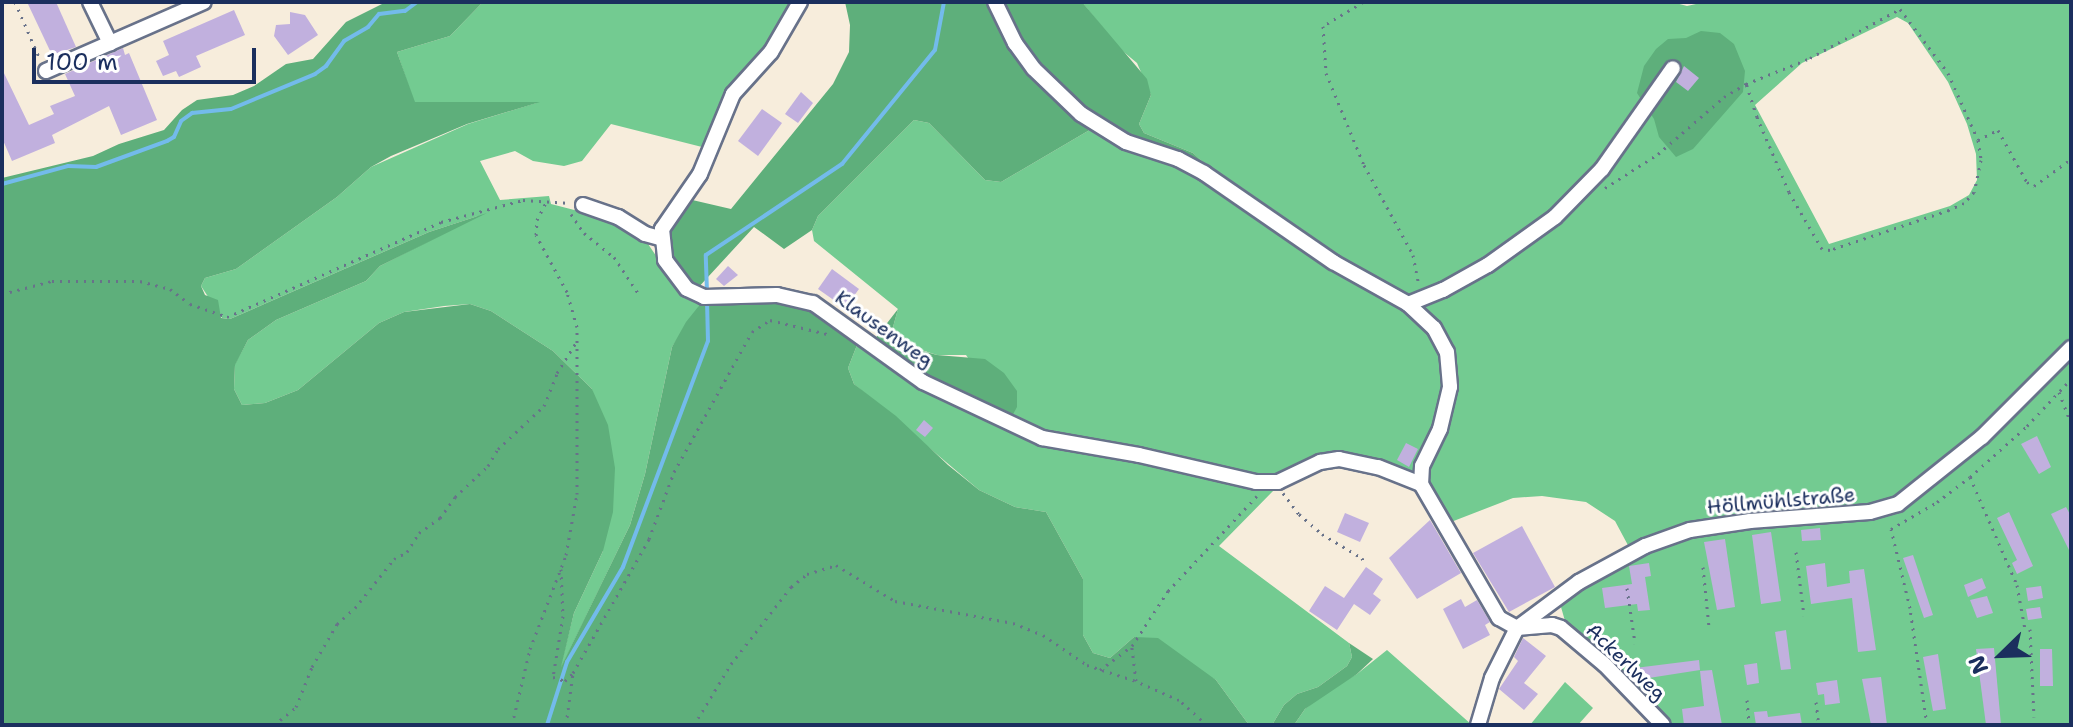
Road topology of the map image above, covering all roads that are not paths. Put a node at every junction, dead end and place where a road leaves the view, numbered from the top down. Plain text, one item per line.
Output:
1 (90, 2) edge
2 (204, 2) edge
3 (800, 2) edge
4 (995, 2) edge
5 (110, 43) junction
6 (1673, 68) dead end
7 (46, 71) road end
8 (576, 204) road end
9 (660, 238) junction
10 (1410, 302) junction
11 (2071, 348) edge
12 (1421, 484) junction
13 (1552, 602) junction
14 (1517, 628) junction
15 (1561, 628) junction
16 (1478, 725) edge
17 (1663, 725) edge

1 - 5 street
2 - 5 street
3 - 9 street
4 - 10 street
5 - 7 street
6 - 10 street
8 - 9 street
9 - 12 street, Klausenweg
10 - 12 street
11 - 13 street, Höllmühlstraße
12 - 14 street
13 - 14 street, Höllmühlstraße
13 - 15 street, Ackerlweg
14 - 15 street, Ackerlweg
14 - 16 street, Höllmühlstraße
15 - 17 street, Ackerlweg

